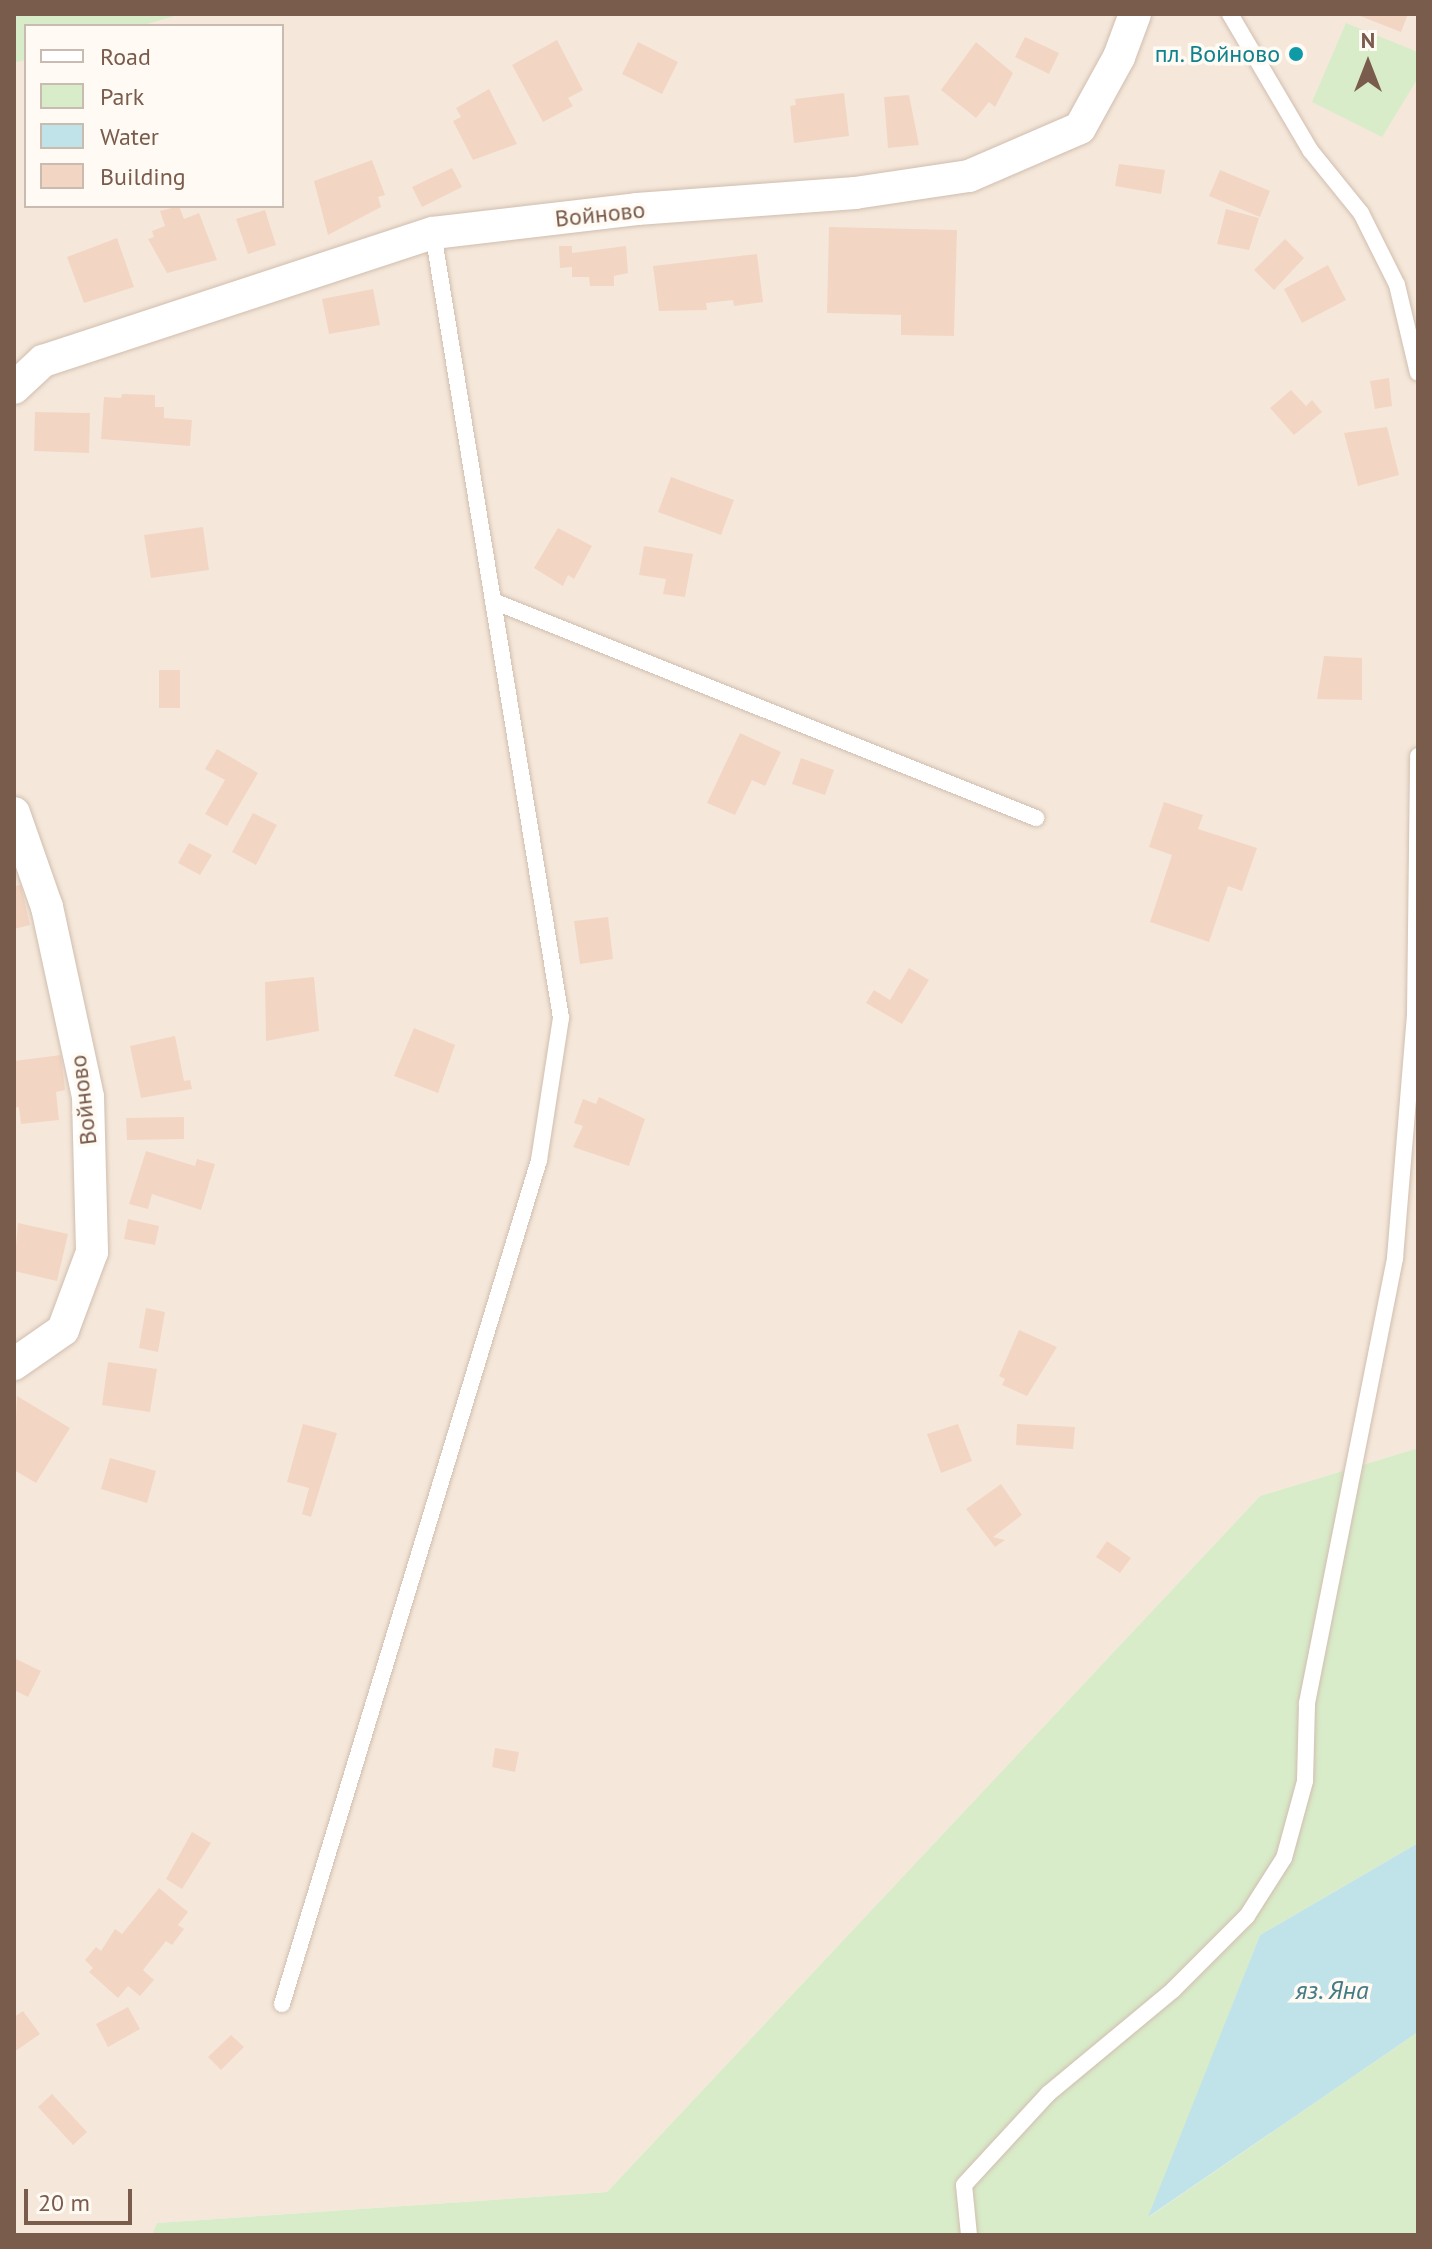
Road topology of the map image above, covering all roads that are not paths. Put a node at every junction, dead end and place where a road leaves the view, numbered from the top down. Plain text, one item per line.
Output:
1 (1135, 14) edge
2 (1230, 14) edge
3 (433, 233) junction
4 (1418, 373) edge
5 (14, 388) edge
6 (493, 601) junction
7 (1418, 756) edge
8 (14, 813) edge
9 (1036, 818) dead end
10 (14, 1364) edge
11 (282, 2004) dead end
12 (969, 2235) edge

1 - 3 street, Войново
2 - 4 lane
3 - 5 street, Войново
3 - 6 lane
6 - 9 lane
6 - 11 lane
7 - 12 lane
8 - 10 street, Войново

